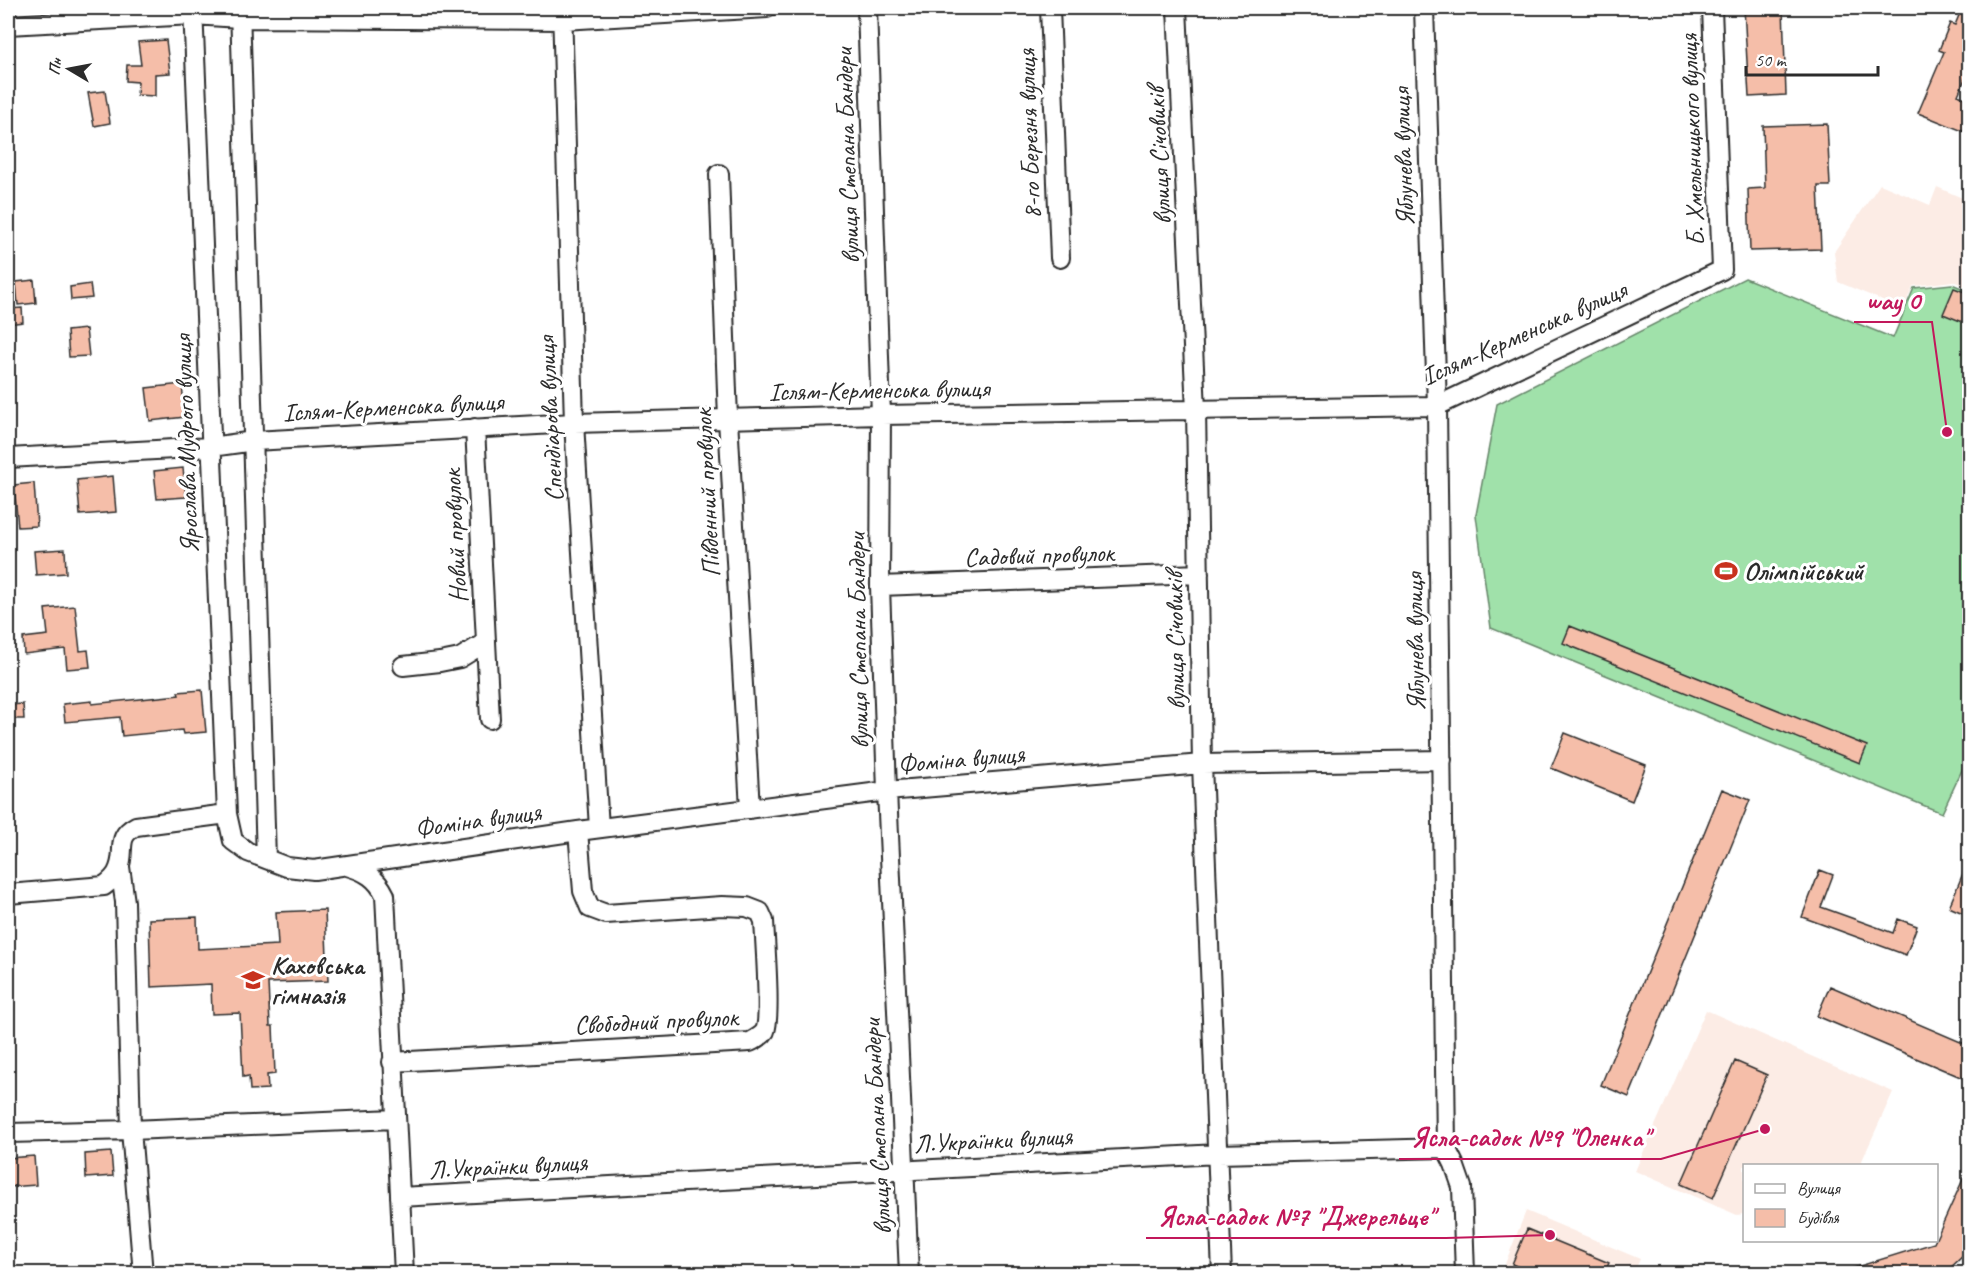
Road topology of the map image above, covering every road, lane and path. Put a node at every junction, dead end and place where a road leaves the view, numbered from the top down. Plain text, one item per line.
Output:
1 (767, 8) edge
2 (867, 8) edge
3 (1050, 8) edge
4 (1177, 8) edge
5 (1424, 8) edge
6 (1712, 8) edge
7 (193, 11) edge
8 (240, 13) edge
9 (563, 14) edge
10 (8, 25) edge
11 (719, 174) dead end
12 (1060, 258) dead end
13 (1722, 270) joint
14 (1437, 406) junction
15 (1196, 410) junction
16 (881, 415) junction
17 (728, 419) junction
18 (574, 423) junction
19 (475, 429) junction
20 (254, 441) junction
21 (211, 447) junction
22 (8, 458) edge
23 (1199, 574) junction
24 (880, 586) junction
25 (486, 642) junction
26 (403, 666) dead end
27 (490, 719) dead end
28 (1442, 759) junction
29 (1202, 764) junction
30 (887, 791) junction
31 (750, 809) junction
32 (227, 814) junction
33 (599, 828) junction
34 (578, 831) junction
35 (266, 859) junction
36 (346, 866) junction
37 (120, 867) junction
38 (8, 894) edge
39 (392, 1062) junction
40 (395, 1119) junction
41 (131, 1130) junction
42 (8, 1133) edge
43 (1446, 1148) junction
44 (1218, 1154) junction
45 (905, 1170) junction
46 (400, 1197) junction
47 (143, 1274) edge
48 (404, 1274) edge
49 (909, 1274) edge
50 (1222, 1274) edge
51 (1465, 1274) edge

1 - 9 street
2 - 16 street, вулиця Степана Бандери
3 - 12 street, 8-го Березня вулиця
4 - 15 street, вулиця Січовиків
5 - 14 street, Яблунева вулиця
6 - 13 street, Б. Хмельницького вулиця
7 - 8 street
7 - 10 street
7 - 21 street, Ярослава Мудрого вулиця
8 - 9 street
8 - 20 street
9 - 18 street, Спендіарова вулиця
11 - 17 street, Південний провулок
13 - 14 street, Іслям-Керменська вулиця
14 - 15 street, Іслям-Керменська вулиця
14 - 28 street, Яблунева вулиця
15 - 16 street, Іслям-Керменська вулиця
15 - 23 street, вулиця Січовиків
16 - 17 street, Іслям-Керменська вулиця
16 - 24 street, вулиця Степана Бандери
17 - 18 street, Іслям-Керменська вулиця
17 - 31 street, Південний провулок
18 - 19 street, Іслям-Керменська вулиця
18 - 33 street, Спендіарова вулиця
19 - 20 street, Іслям-Керменська вулиця
19 - 25 street, Новий провулок
20 - 21 street, Іслям-Керменська вулиця
20 - 35 street
21 - 22 street, Іслям-Керменська вулиця
21 - 32 street, Ярослава Мудрого вулиця
23 - 24 street, Садовий провулок
23 - 29 street, вулиця Січовиків
24 - 30 street, вулиця Степана Бандери
25 - 26 street
25 - 27 street, Новий провулок
28 - 29 street, Фоміна вулиця
28 - 43 street, Яблунева вулиця
29 - 30 street, Фоміна вулиця
29 - 44 street, вулиця Січовиків
30 - 31 street, Фоміна вулиця
30 - 45 street, вулиця Степана Бандери
31 - 33 street, Фоміна вулиця
32 - 35 street, Ярослава Мудрого вулиця
32 - 37 street
33 - 34 street, Фоміна вулиця
34 - 36 street, Фоміна вулиця
34 - 39 street, Свободний провулок
35 - 36 street, Ярослава Мудрого вулиця
36 - 39 street, Ярослава Мудрого вулиця
37 - 38 street
37 - 41 street
39 - 40 street, Ярослава Мудрого вулиця
40 - 41 street
40 - 46 street, Ярослава Мудрого вулиця
41 - 42 street
41 - 47 street
43 - 44 street, Л.Українки вулиця
43 - 51 street, Яблунева вулиця
44 - 45 street, Л.Українки вулиця
44 - 50 street, вулиця Січовиків
45 - 46 street, Л.Українки вулиця
45 - 49 street, вулиця Степана Бандери
46 - 48 street, Ярослава Мудрого вулиця

